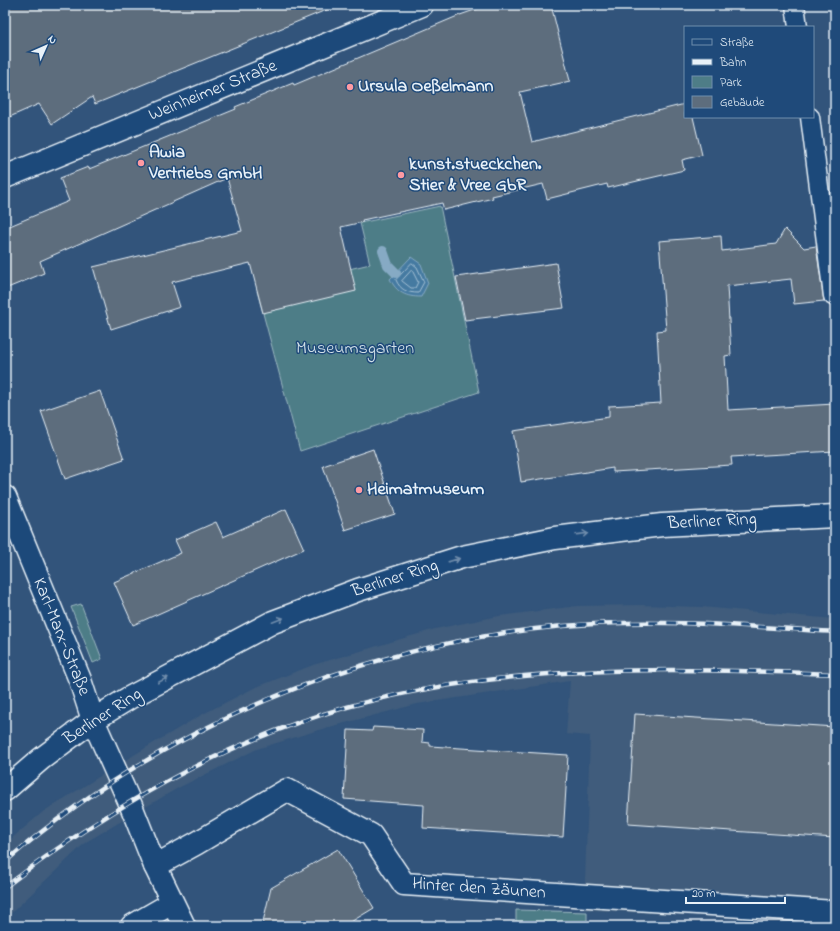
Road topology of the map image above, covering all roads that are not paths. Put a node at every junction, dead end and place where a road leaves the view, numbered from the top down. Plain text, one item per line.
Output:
1 (422, 5) edge
2 (795, 5) edge
3 (798, 26) edge
4 (810, 118) edge
5 (5, 177) edge
6 (833, 296) dead end
7 (5, 497) edge
8 (835, 516) edge
9 (93, 720) junction
10 (5, 790) edge
11 (155, 866) junction
12 (172, 903) junction
13 (835, 912) edge
14 (780, 918) edge
15 (132, 926) edge
16 (184, 926) edge

1 - 5 street, Weinheimer Straße
2 - 3 lane
4 - 6 lane
7 - 9 street, Karl-Marx-Straße
9 -> 8 street, Berliner Ring
9 - 10 street, Berliner Ring
9 - 11 street, Karl-Marx-Straße
11 - 12 street, Karl-Marx-Straße
11 - 14 street, Hinter den Zäunen
12 - 15 street
12 - 16 street, Karl-Marx-Straße
13 - 14 street, Hinter den Zäunen

